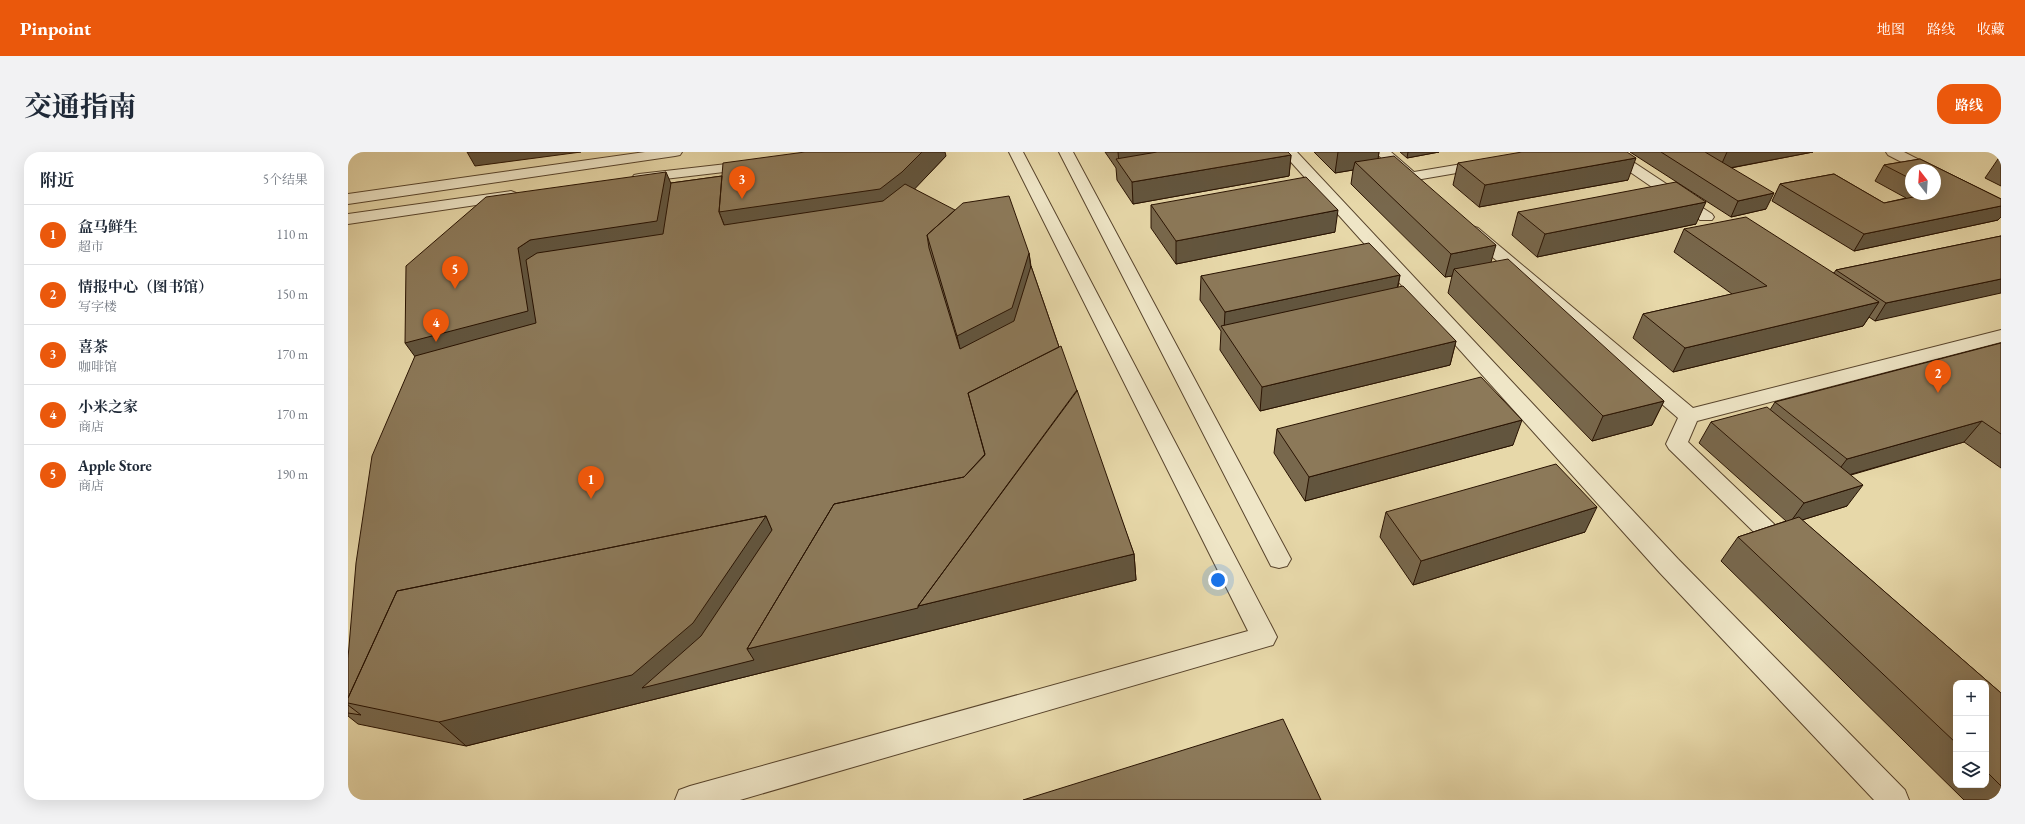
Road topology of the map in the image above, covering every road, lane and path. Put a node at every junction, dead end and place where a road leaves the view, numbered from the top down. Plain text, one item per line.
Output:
1 (675, 152) edge
2 (1016, 152) edge
3 (1066, 152) edge
4 (1289, 152) edge
5 (1382, 152) edge
6 (1608, 152) edge
7 (1892, 152) edge
8 (1500, 162) edge
9 (765, 163) edge
10 (1916, 164) edge
11 (1410, 177) junction
12 (625, 180) edge
13 (1427, 192) edge
14 (525, 194) edge
15 (348, 199) edge
16 (1706, 217) edge
17 (348, 219) edge
18 (1462, 222) edge
19 (2001, 336) edge
20 (1688, 416) junction
21 (1813, 544) edge
22 (1279, 559) dead end
23 (690, 800) edge
24 (1894, 800) edge

1 - 15 street
2 - 23 street
3 - 22 street
4 - 24 street
5 - 11 street
6 - 16 street
7 - 10 street
8 - 11 street
9 - 12 street
11 - 13 street
14 - 17 street
18 - 20 street
19 - 20 street
20 - 21 street

